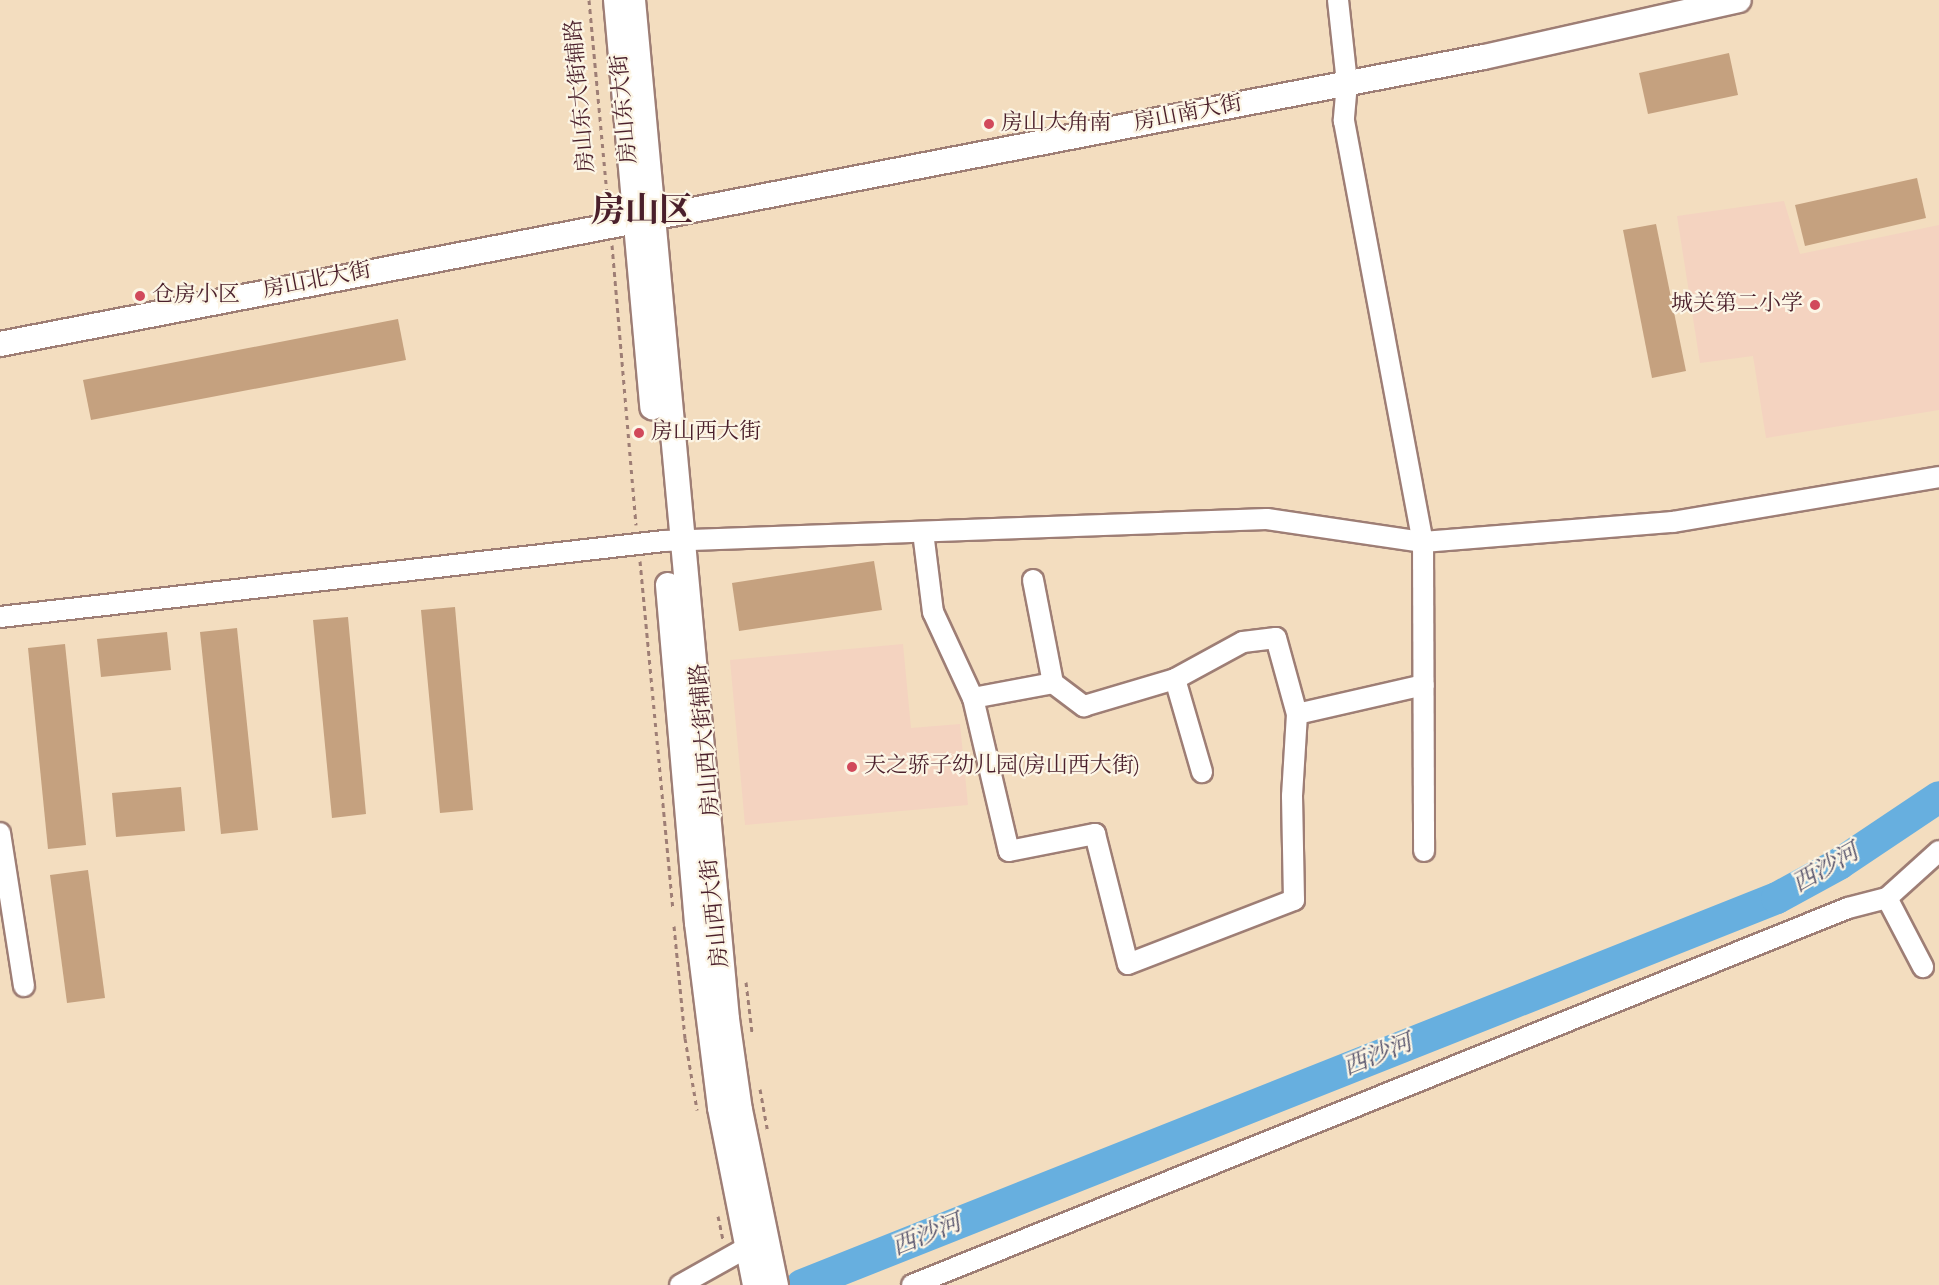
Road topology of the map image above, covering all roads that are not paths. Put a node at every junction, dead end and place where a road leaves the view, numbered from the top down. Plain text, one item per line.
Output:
1 (616, 0) edge
2 (633, 0) edge
3 (1338, 0) edge
4 (1738, 0) edge
5 (1347, 83) junction
6 (644, 217) junction
7 (0, 344) edge
8 (1939, 477) edge
9 (923, 531) junction
10 (673, 541) junction
11 (1423, 542) junction
12 (1033, 580) dead end
13 (0, 617) edge
14 (1175, 680) junction
15 (1053, 683) junction
16 (1424, 685) junction
17 (973, 698) junction
18 (1297, 714) junction
19 (1202, 772) dead end
20 (0, 833) edge
21 (1424, 851) dead end
22 (1939, 851) edge
23 (1887, 898) junction
24 (1923, 967) dead end
25 (24, 986) dead end
26 (748, 1247) junction
27 (764, 1277) edge
28 (680, 1285) edge
29 (912, 1285) edge

1 - 6 main road, 房山东大街
2 - 6 main road, 房山东大街
3 - 5 street
4 - 5 main road, 房山南大街
5 - 6 main road, 房山南大街
5 - 11 street
6 - 7 main road, 房山北大街
6 - 10 main road, 房山西大街
8 - 11 street
9 - 10 street
9 - 11 street
9 - 17 street
10 - 13 street
10 - 26 main road, 房山西大街
10 - 27 main road, 房山西大街
11 - 16 street
12 - 15 street
14 - 15 street
14 - 18 street
14 - 19 street
15 - 17 street
16 - 18 street
16 - 21 street
17 - 18 street
20 - 25 street
22 - 23 street
23 - 24 street
23 - 29 street
26 - 27 main road, 房山西大街
26 - 28 street

